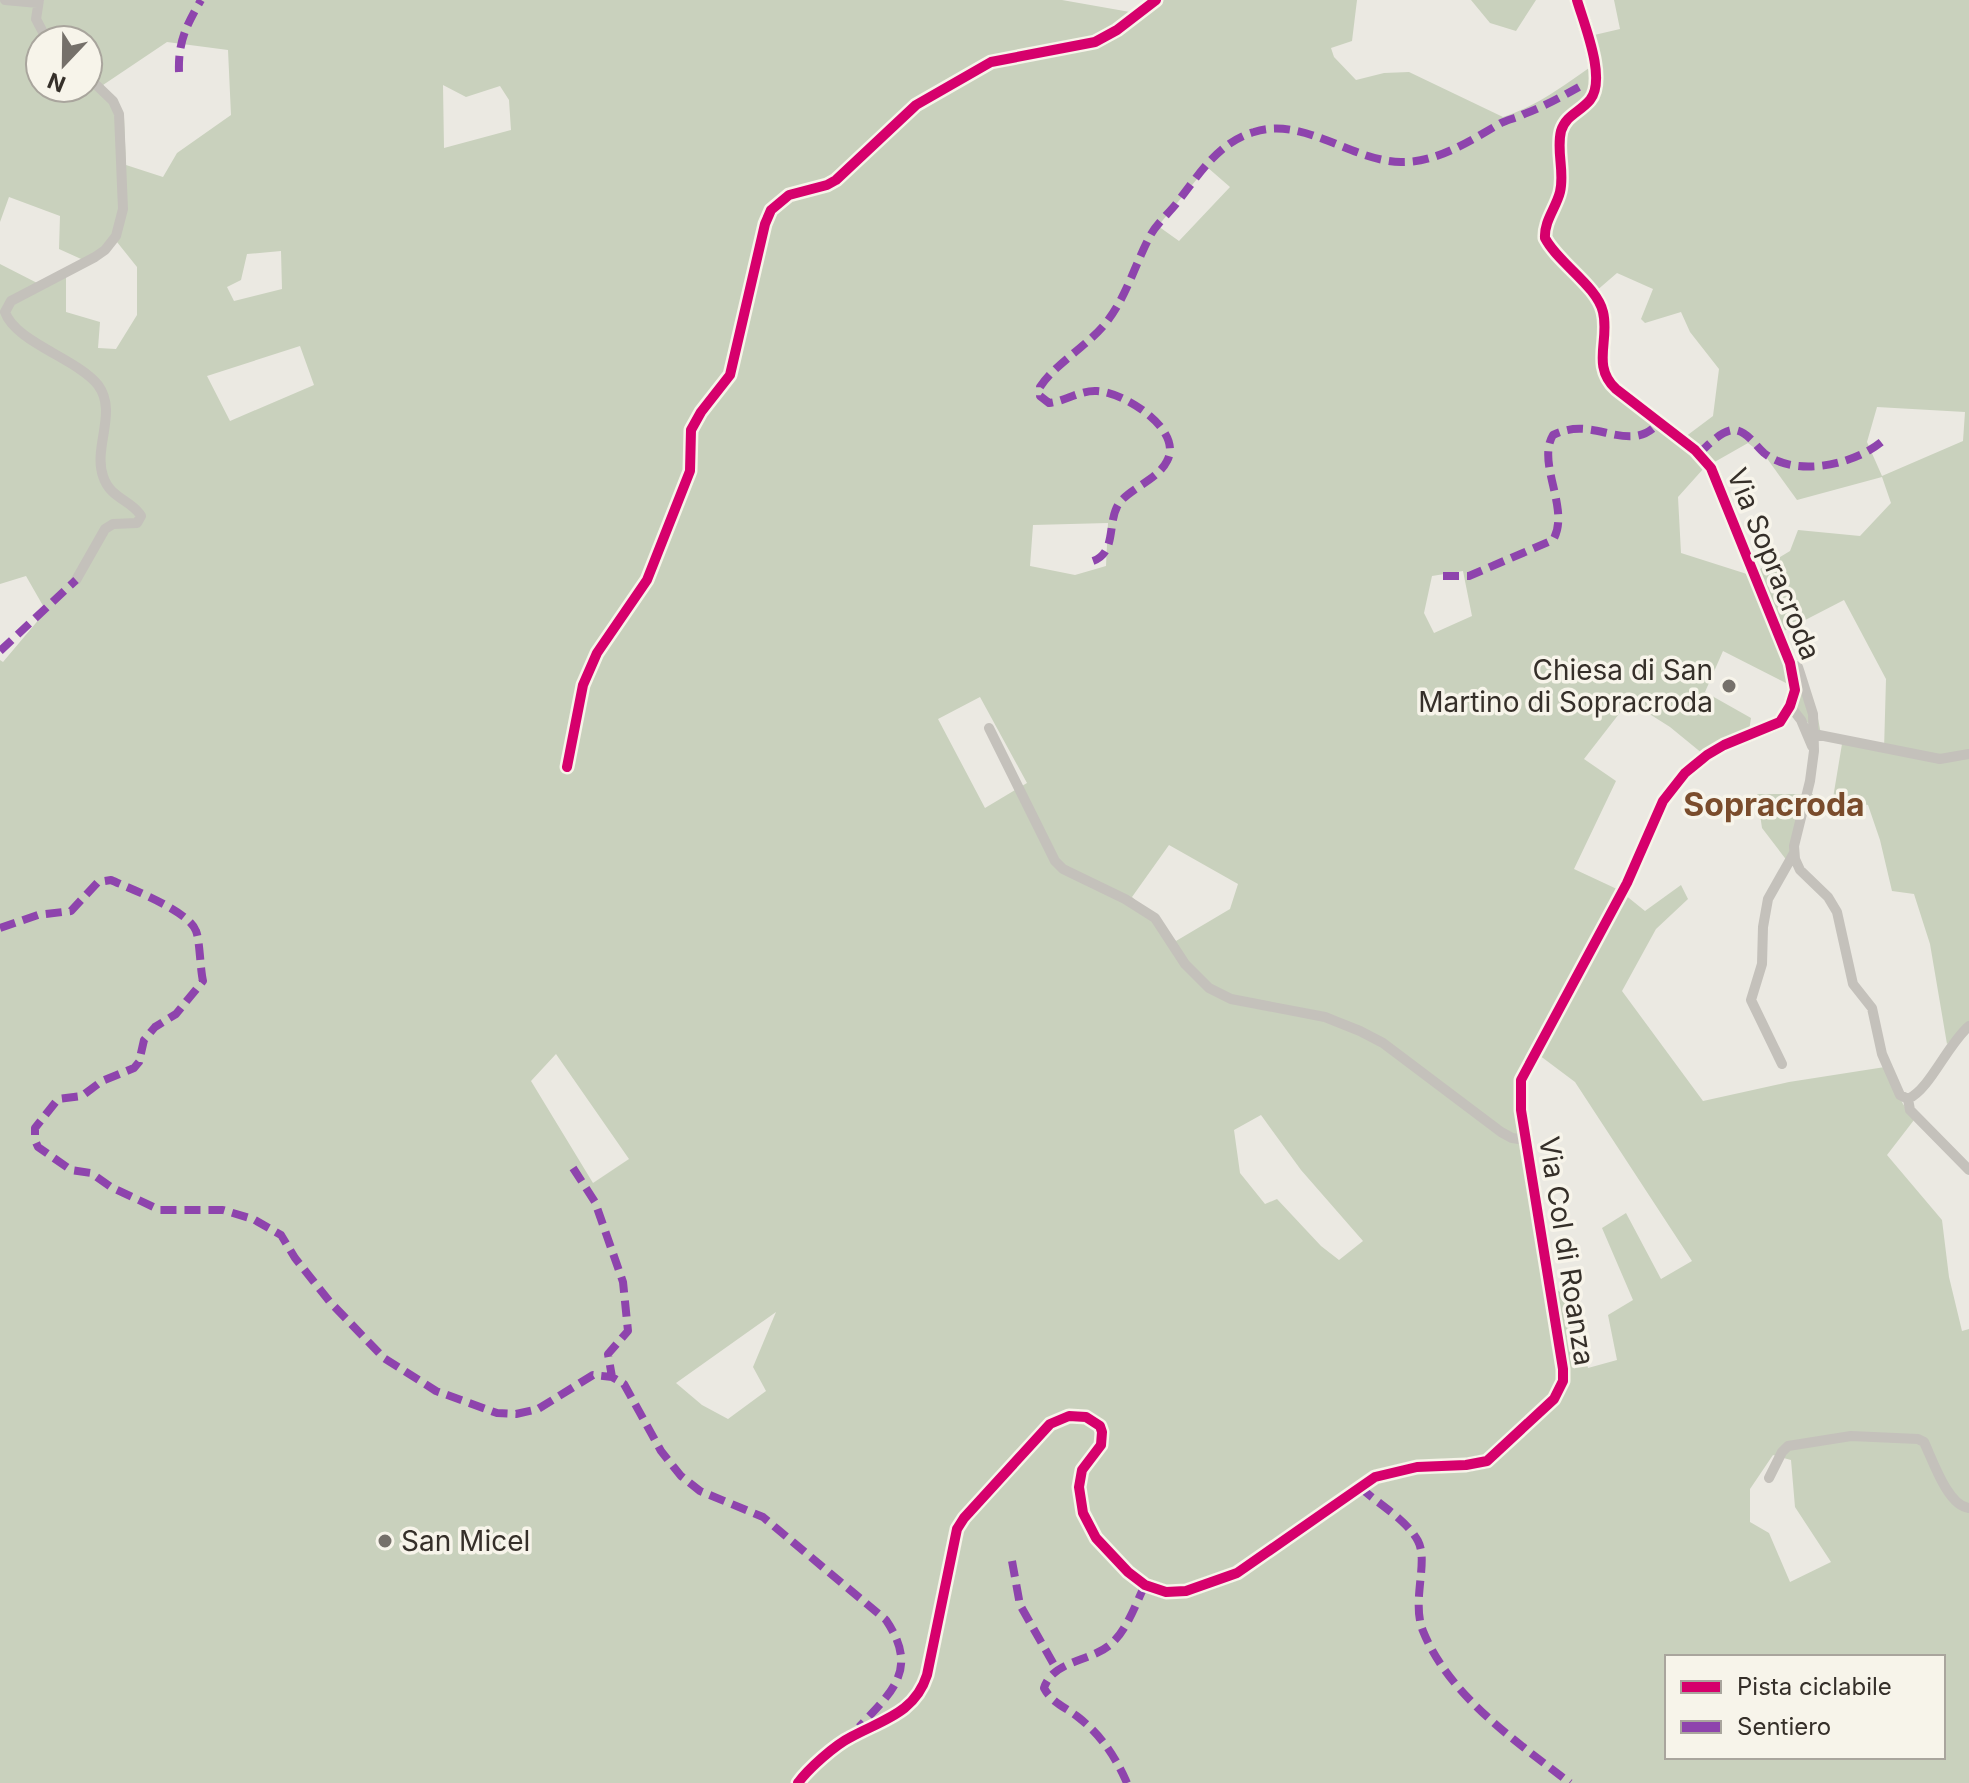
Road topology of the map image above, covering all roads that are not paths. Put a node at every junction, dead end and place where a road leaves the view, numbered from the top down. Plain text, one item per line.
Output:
1 (5, 0) edge
2 (1156, 0) edge
3 (1577, 0) edge
4 (38, 2) edge
5 (39, 24) edge
6 (104, 92) edge
7 (76, 580) dead end
8 (1790, 663) junction
9 (1790, 706) junction
10 (989, 728) dead end
11 (1814, 734) junction
12 (1814, 751) junction
13 (1969, 754) edge
14 (567, 767) dead end
15 (1794, 853) junction
16 (1969, 1026) edge
17 (1782, 1064) dead end
18 (1908, 1099) junction
19 (1526, 1140) junction
20 (1969, 1170) edge
21 (1769, 1478) dead end
22 (1969, 1508) edge
23 (848, 1738) joint
24 (798, 1783) edge

1 - 4 street
2 - 14 street
3 - 8 street, Via Sopracroda
4 - 5 street
6 - 7 street
8 - 9 street, Via Sopracroda
8 - 11 street
9 - 12 street
9 - 19 street, Via Col di Roanza
10 - 19 street, Via Col di Roanza
11 - 12 street
11 - 13 street
12 - 15 street
15 - 17 street
15 - 18 street
16 - 18 street
18 - 20 street
19 - 23 street, Via Col di Roanza
21 - 22 street
23 - 24 street, Via Col di Roanza

